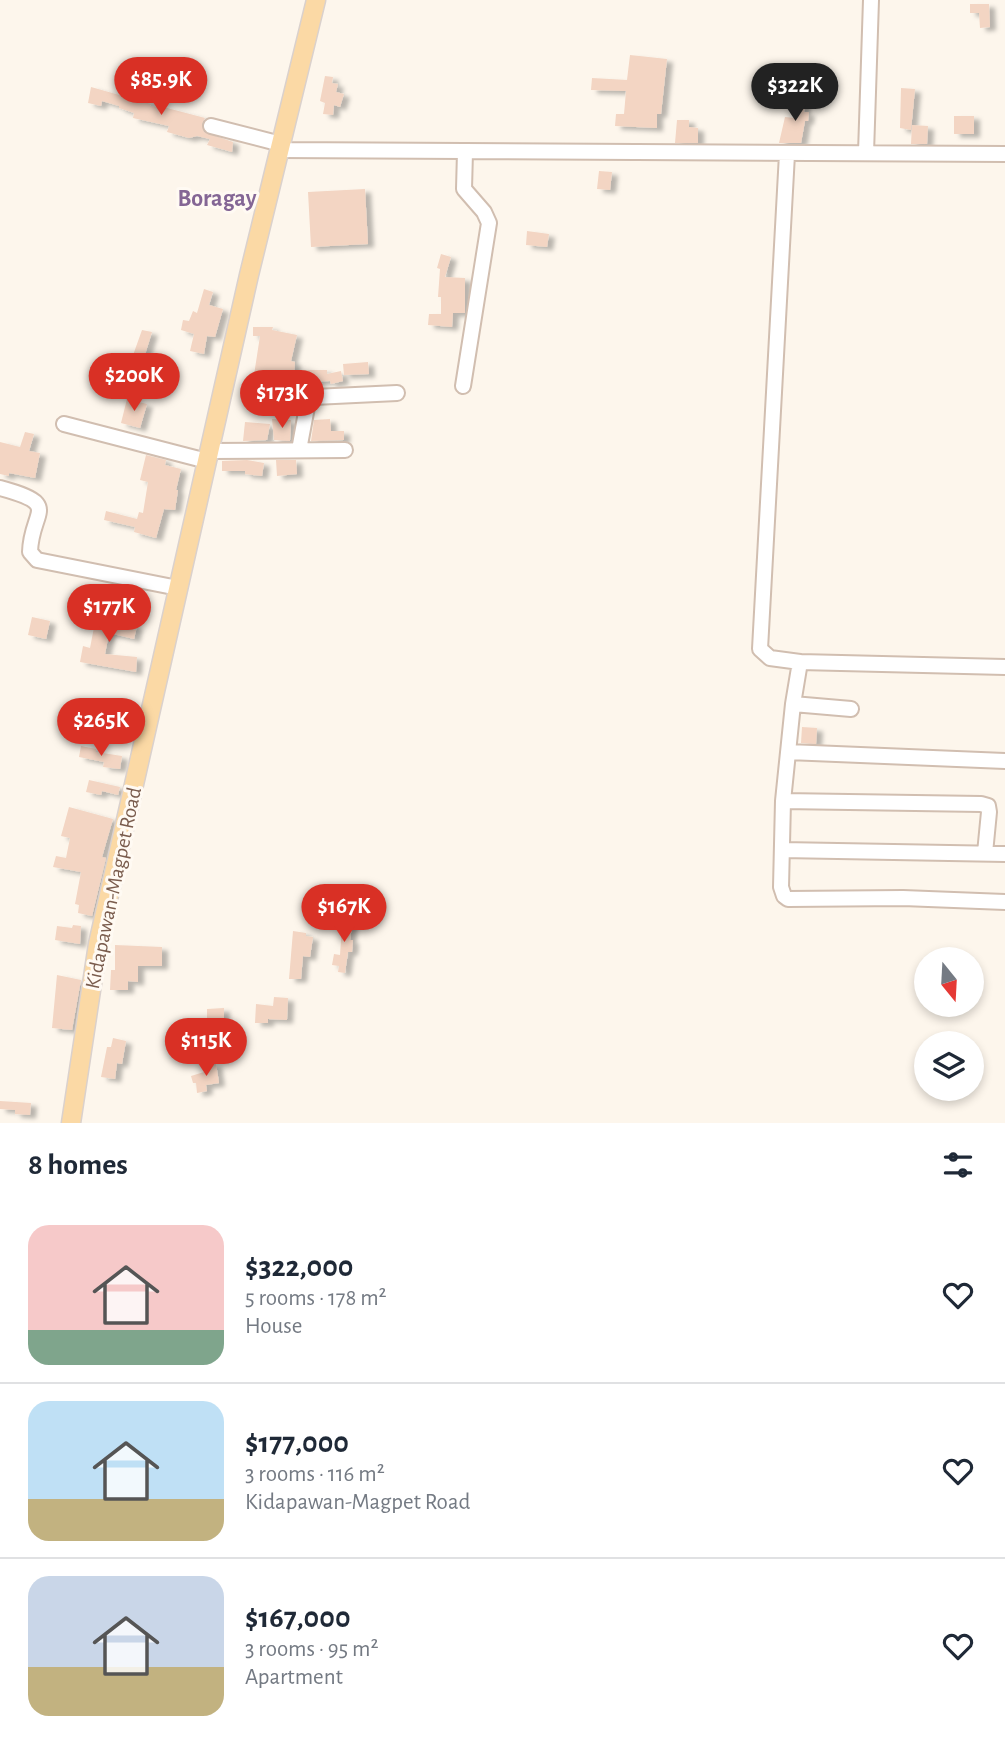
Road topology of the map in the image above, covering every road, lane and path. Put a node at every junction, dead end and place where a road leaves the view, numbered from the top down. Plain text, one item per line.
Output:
1 (316, 0) edge
2 (872, 0) edge
3 (211, 125) dead end
4 (280, 147) junction
5 (466, 152) junction
6 (866, 153) junction
7 (787, 154) junction
8 (1005, 154) edge
9 (463, 386) dead end
10 (397, 393) dead end
11 (64, 424) dead end
12 (299, 450) junction
13 (345, 450) dead end
14 (208, 456) junction
15 (0, 488) edge
16 (178, 589) junction
17 (800, 662) junction
18 (1005, 667) edge
19 (793, 704) junction
20 (851, 709) dead end
21 (788, 752) junction
22 (1005, 761) edge
23 (783, 801) junction
24 (782, 850) junction
25 (985, 853) junction
26 (1005, 854) edge
27 (1005, 902) edge
28 (71, 1123) edge

1 - 4 main road, Kidapawan-Magpet Road
2 - 6 street
3 - 4 street
4 - 5 street
4 - 14 main road, Kidapawan-Magpet Road
5 - 7 street
5 - 9 street
6 - 7 street
6 - 8 street
7 - 17 street
10 - 12 street
11 - 14 street
12 - 13 street
12 - 14 street
14 - 16 main road, Kidapawan-Magpet Road
15 - 16 street
16 - 28 main road, Kidapawan-Magpet Road
17 - 18 street
17 - 19 street
19 - 20 street
19 - 21 street
21 - 22 street
21 - 23 street
23 - 24 street
23 - 25 street
24 - 25 street
24 - 27 street
25 - 26 street

